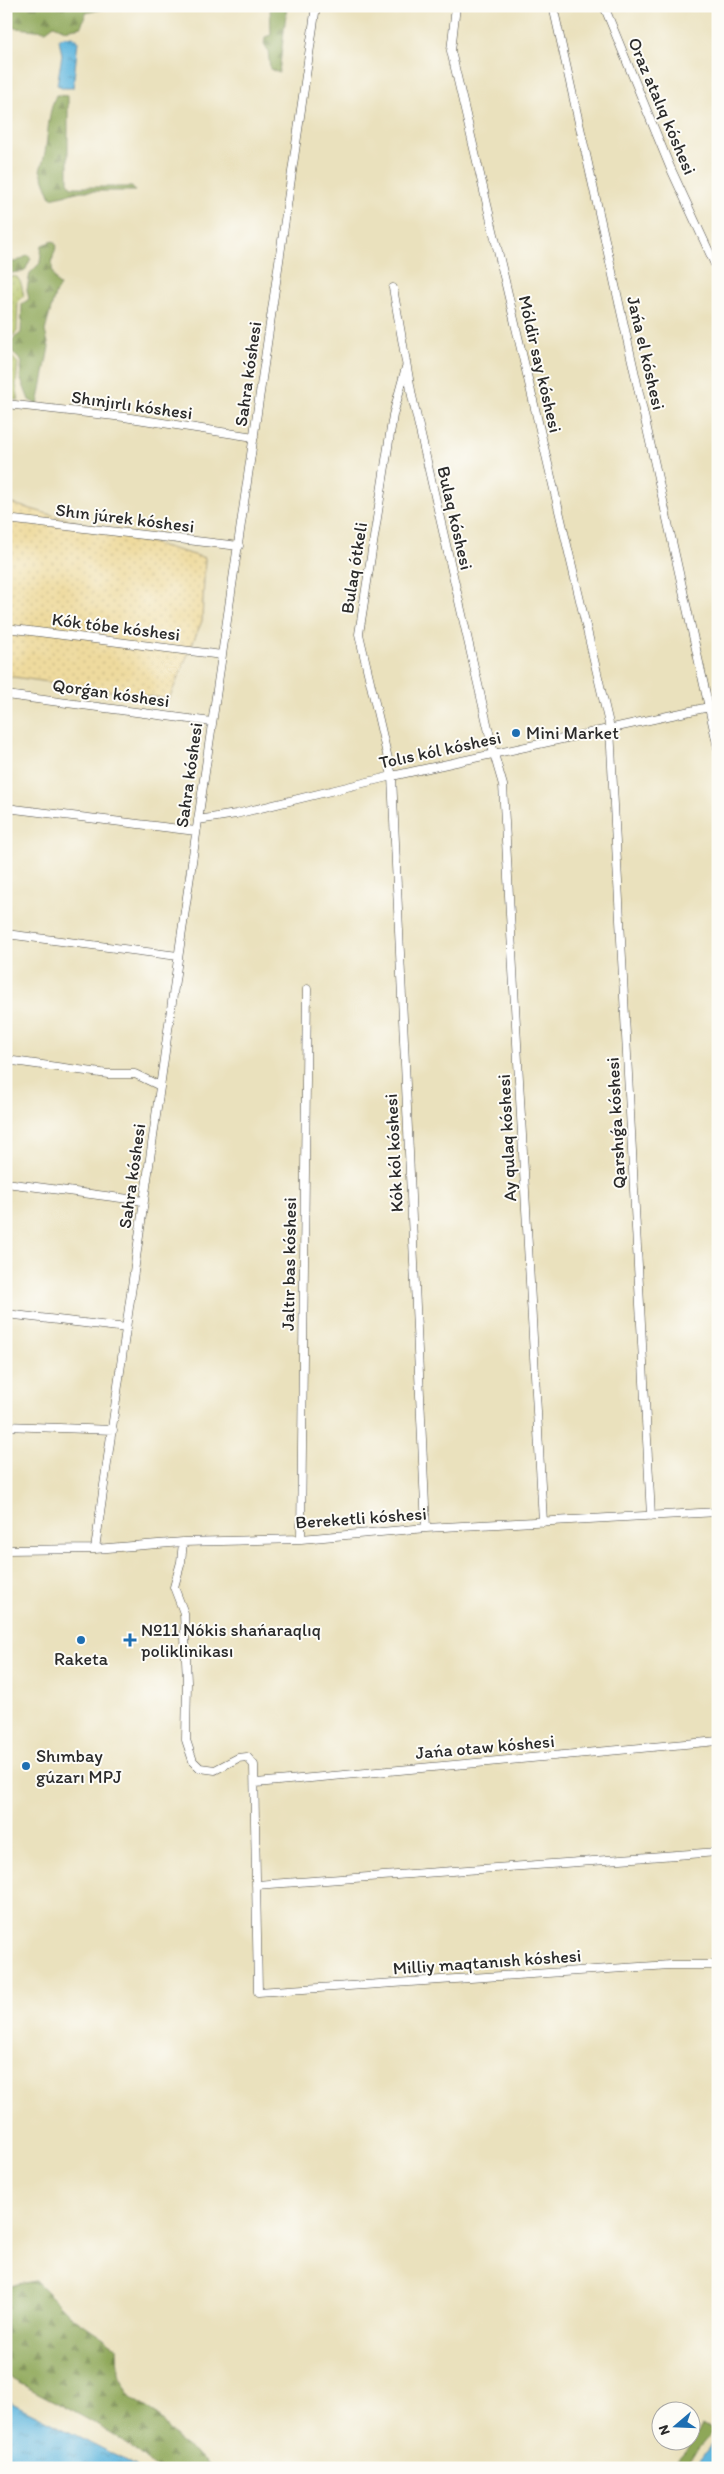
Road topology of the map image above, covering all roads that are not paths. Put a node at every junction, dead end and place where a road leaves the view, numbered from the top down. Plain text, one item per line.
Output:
1 (316, 6) edge
2 (456, 6) edge
3 (553, 6) edge
4 (604, 6) edge
5 (718, 271) edge
6 (393, 288) dead end
7 (406, 364) junction
8 (6, 404) edge
9 (254, 437) junction
10 (6, 519) edge
11 (239, 546) junction
12 (6, 628) edge
13 (222, 655) junction
14 (6, 694) edge
15 (714, 706) edge
16 (212, 722) junction
17 (610, 728) junction
18 (718, 748) edge
19 (494, 754) junction
20 (392, 776) junction
21 (6, 808) edge
22 (198, 820) junction
23 (196, 831) junction
24 (6, 934) edge
25 (178, 956) junction
26 (307, 989) dead end
27 (6, 1060) edge
28 (160, 1086) junction
29 (6, 1184) edge
30 (144, 1201) junction
31 (6, 1314) edge
32 (127, 1328) junction
33 (6, 1426) edge
34 (113, 1430) junction
35 (718, 1512) edge
36 (651, 1516) junction
37 (543, 1522) junction
38 (426, 1528) junction
39 (301, 1539) junction
40 (183, 1542) junction
41 (95, 1549) junction
42 (6, 1550) edge
43 (718, 1740) edge
44 (256, 1784) junction
45 (718, 1852) edge
46 (256, 1885) junction
47 (718, 1966) edge

1 - 9 street, Sahra kóshesi
2 - 17 street, Móldir say kóshesi
3 - 15 street, Jańa el kóshesi
4 - 5 street, Oraz atalıq kóshesi
6 - 7 street, Bulaq kóshesi
7 - 19 street, Bulaq kóshesi
7 - 20 street, Bulaq ótkeli
8 - 9 street, Shınjırlı kóshesi
9 - 11 street, Sahra kóshesi
10 - 11 street, Shın júrek kóshesi
11 - 13 street, Sahra kóshesi
12 - 13 street, Kók tóbe kóshesi
13 - 16 street, Sahra kóshesi
14 - 16 street, Qorǵan kóshesi
15 - 17 street, Tolıs kól kóshesi
15 - 18 street, Jańa el kóshesi
16 - 22 street, Sahra kóshesi
17 - 19 street, Tolıs kól kóshesi
17 - 36 street, Qarshıǵa kóshesi
19 - 20 street, Tolıs kól kóshesi
19 - 37 street, Ay qulaq kóshesi
20 - 22 street, Tolıs kól kóshesi
20 - 38 street, Kók kól kóshesi
21 - 23 street
22 - 23 street, Sahra kóshesi
23 - 25 street, Sahra kóshesi
24 - 25 street
25 - 28 street, Sahra kóshesi
26 - 39 street, Jaltır bas kóshesi
27 - 28 street
28 - 30 street, Sahra kóshesi
29 - 30 street
30 - 32 street, Sahra kóshesi
31 - 32 street
32 - 34 street, Sahra kóshesi
33 - 34 street
34 - 41 street, Sahra kóshesi
35 - 36 street, Bereketli kóshesi
36 - 37 street, Bereketli kóshesi
37 - 38 street, Bereketli kóshesi
38 - 39 street, Bereketli kóshesi
39 - 40 street, Bereketli kóshesi
40 - 41 street, Bereketli kóshesi
40 - 44 street
41 - 42 street, Bereketli kóshesi
43 - 44 street, Jańa otaw kóshesi
44 - 46 street
45 - 46 street
46 - 47 street, Milliy maqtanısh kóshesi

